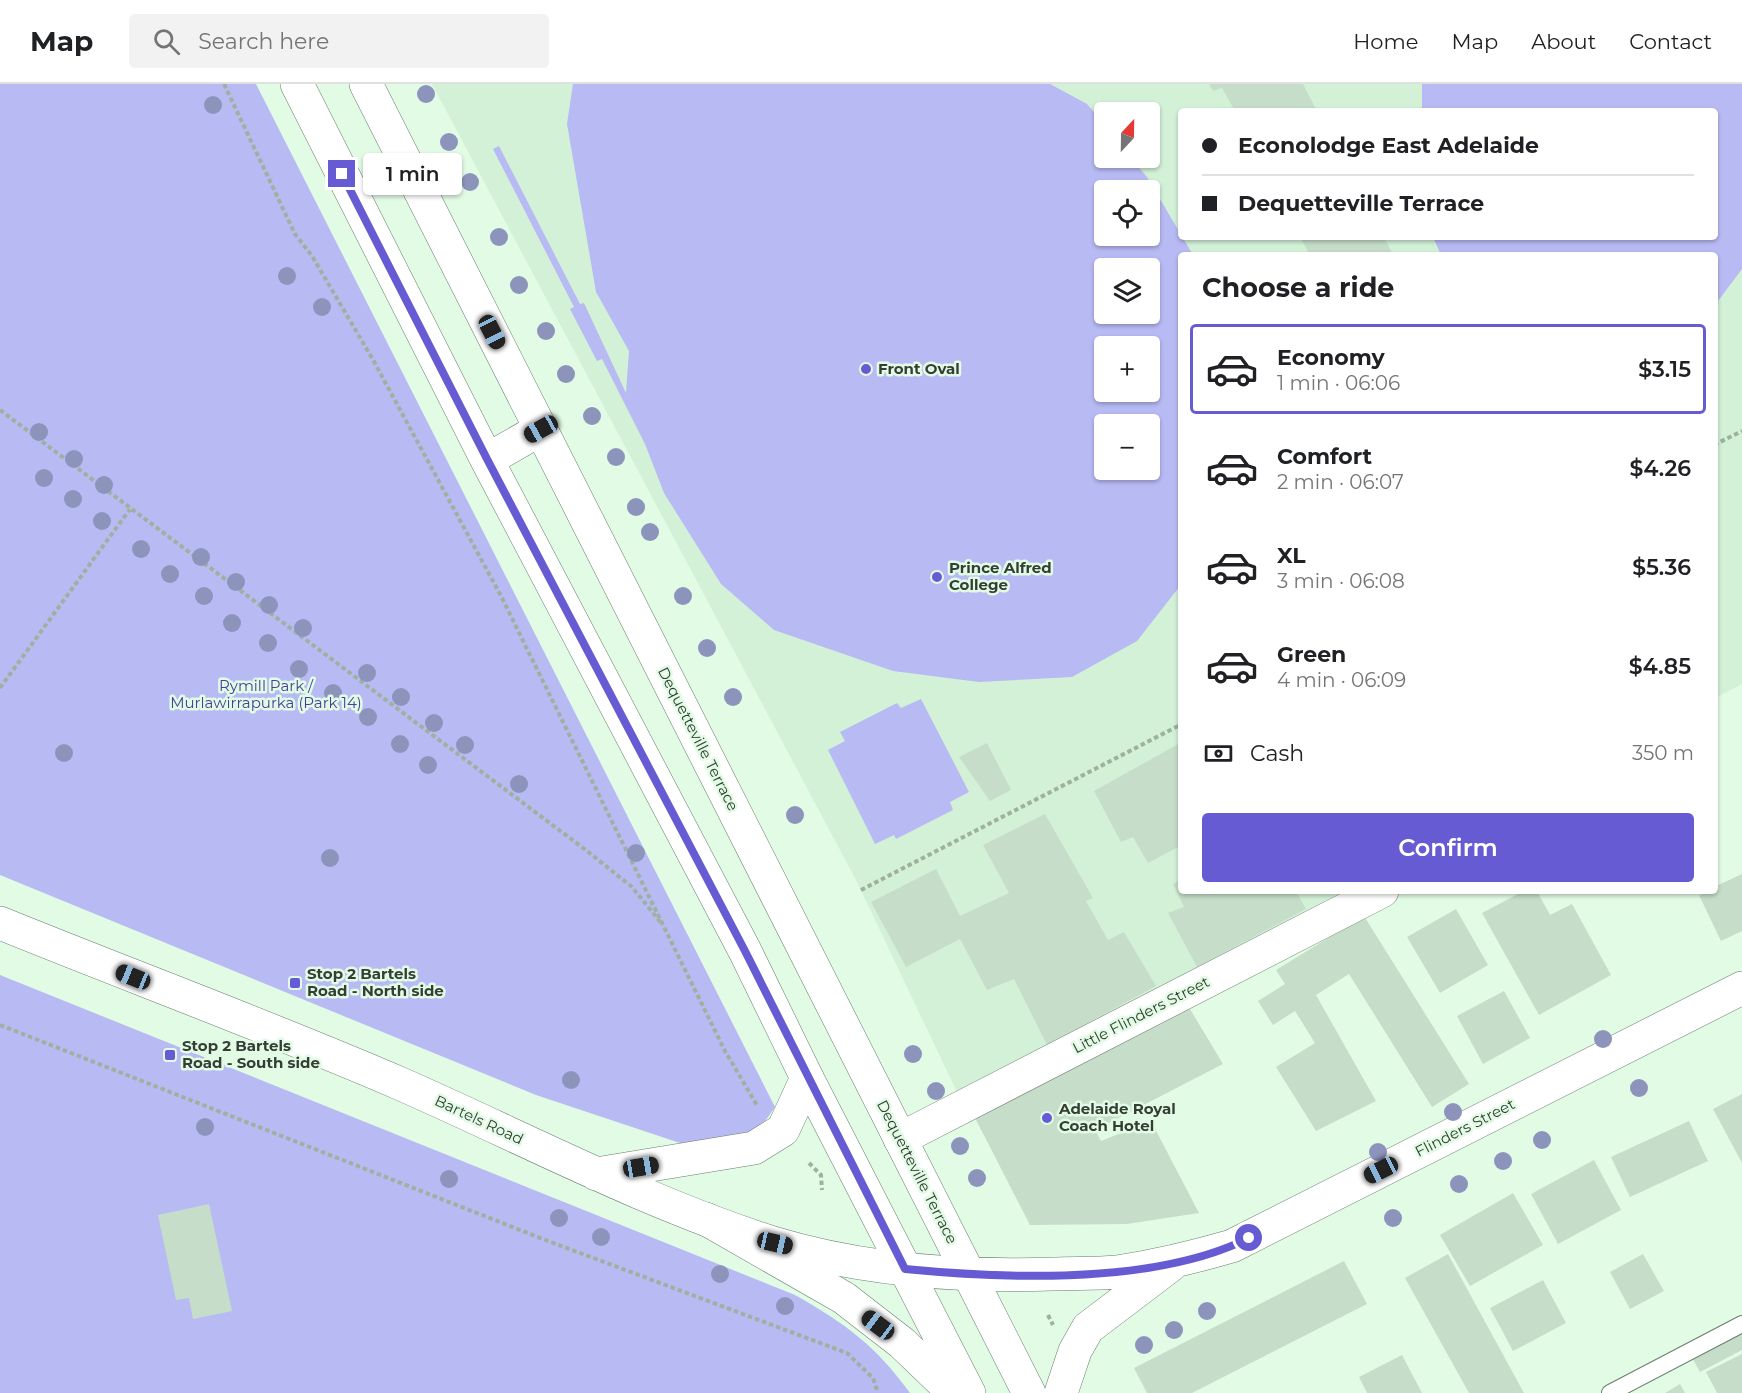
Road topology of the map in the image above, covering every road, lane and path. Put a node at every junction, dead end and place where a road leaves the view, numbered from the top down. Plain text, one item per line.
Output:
1 (224, 84) edge
2 (297, 84) edge
3 (366, 84) edge
4 (0, 410) edge
5 (541, 429) junction
6 (1742, 431) edge
7 (1718, 443) edge
8 (487, 459) junction
9 (130, 509) junction
10 (0, 688) edge
11 (1178, 726) edge
12 (861, 890) dead end
13 (1376, 894) edge
14 (0, 923) edge
15 (667, 929) junction
16 (1742, 988) edge
17 (0, 1025) edge
18 (807, 1078) junction
19 (759, 1109) dead end
20 (900, 1139) junction
21 (809, 1163) dead end
22 (594, 1174) junction
23 (822, 1190) dead end
24 (706, 1218) junction
25 (1174, 1262) junction
26 (905, 1269) junction
27 (970, 1275) junction
28 (1742, 1324) edge
29 (878, 1393) edge
30 (954, 1393) edge
31 (969, 1393) edge
32 (1029, 1393) edge
33 (1061, 1393) edge
34 (1610, 1393) edge

1 - 15 path
2 - 8 main road
3 - 5 main road, Dequetteville Terrace
4 - 9 path
5 - 8 main road
5 - 20 main road, Dequetteville Terrace
6 - 7 path
8 - 18 main road
9 - 10 path
9 - 15 path
11 - 12 path
13 - 20 main road, Little Flinders Street
14 - 22 main road, Bartels Road
15 - 19 path
16 - 25 main road, Flinders Street
17 - 29 path
18 - 22 main road
18 - 26 main road
20 - 27 main road, Dequetteville Terrace
21 - 23 path
22 - 24 main road, Bartels Road
24 - 26 main road, Bartels Road
24 - 30 main road
25 - 27 main road, Flinders Street
25 - 33 main road
26 - 27 main road, Bartels Road
26 - 31 main road
27 - 32 main road, Dequetteville Terrace
28 - 34 lane

